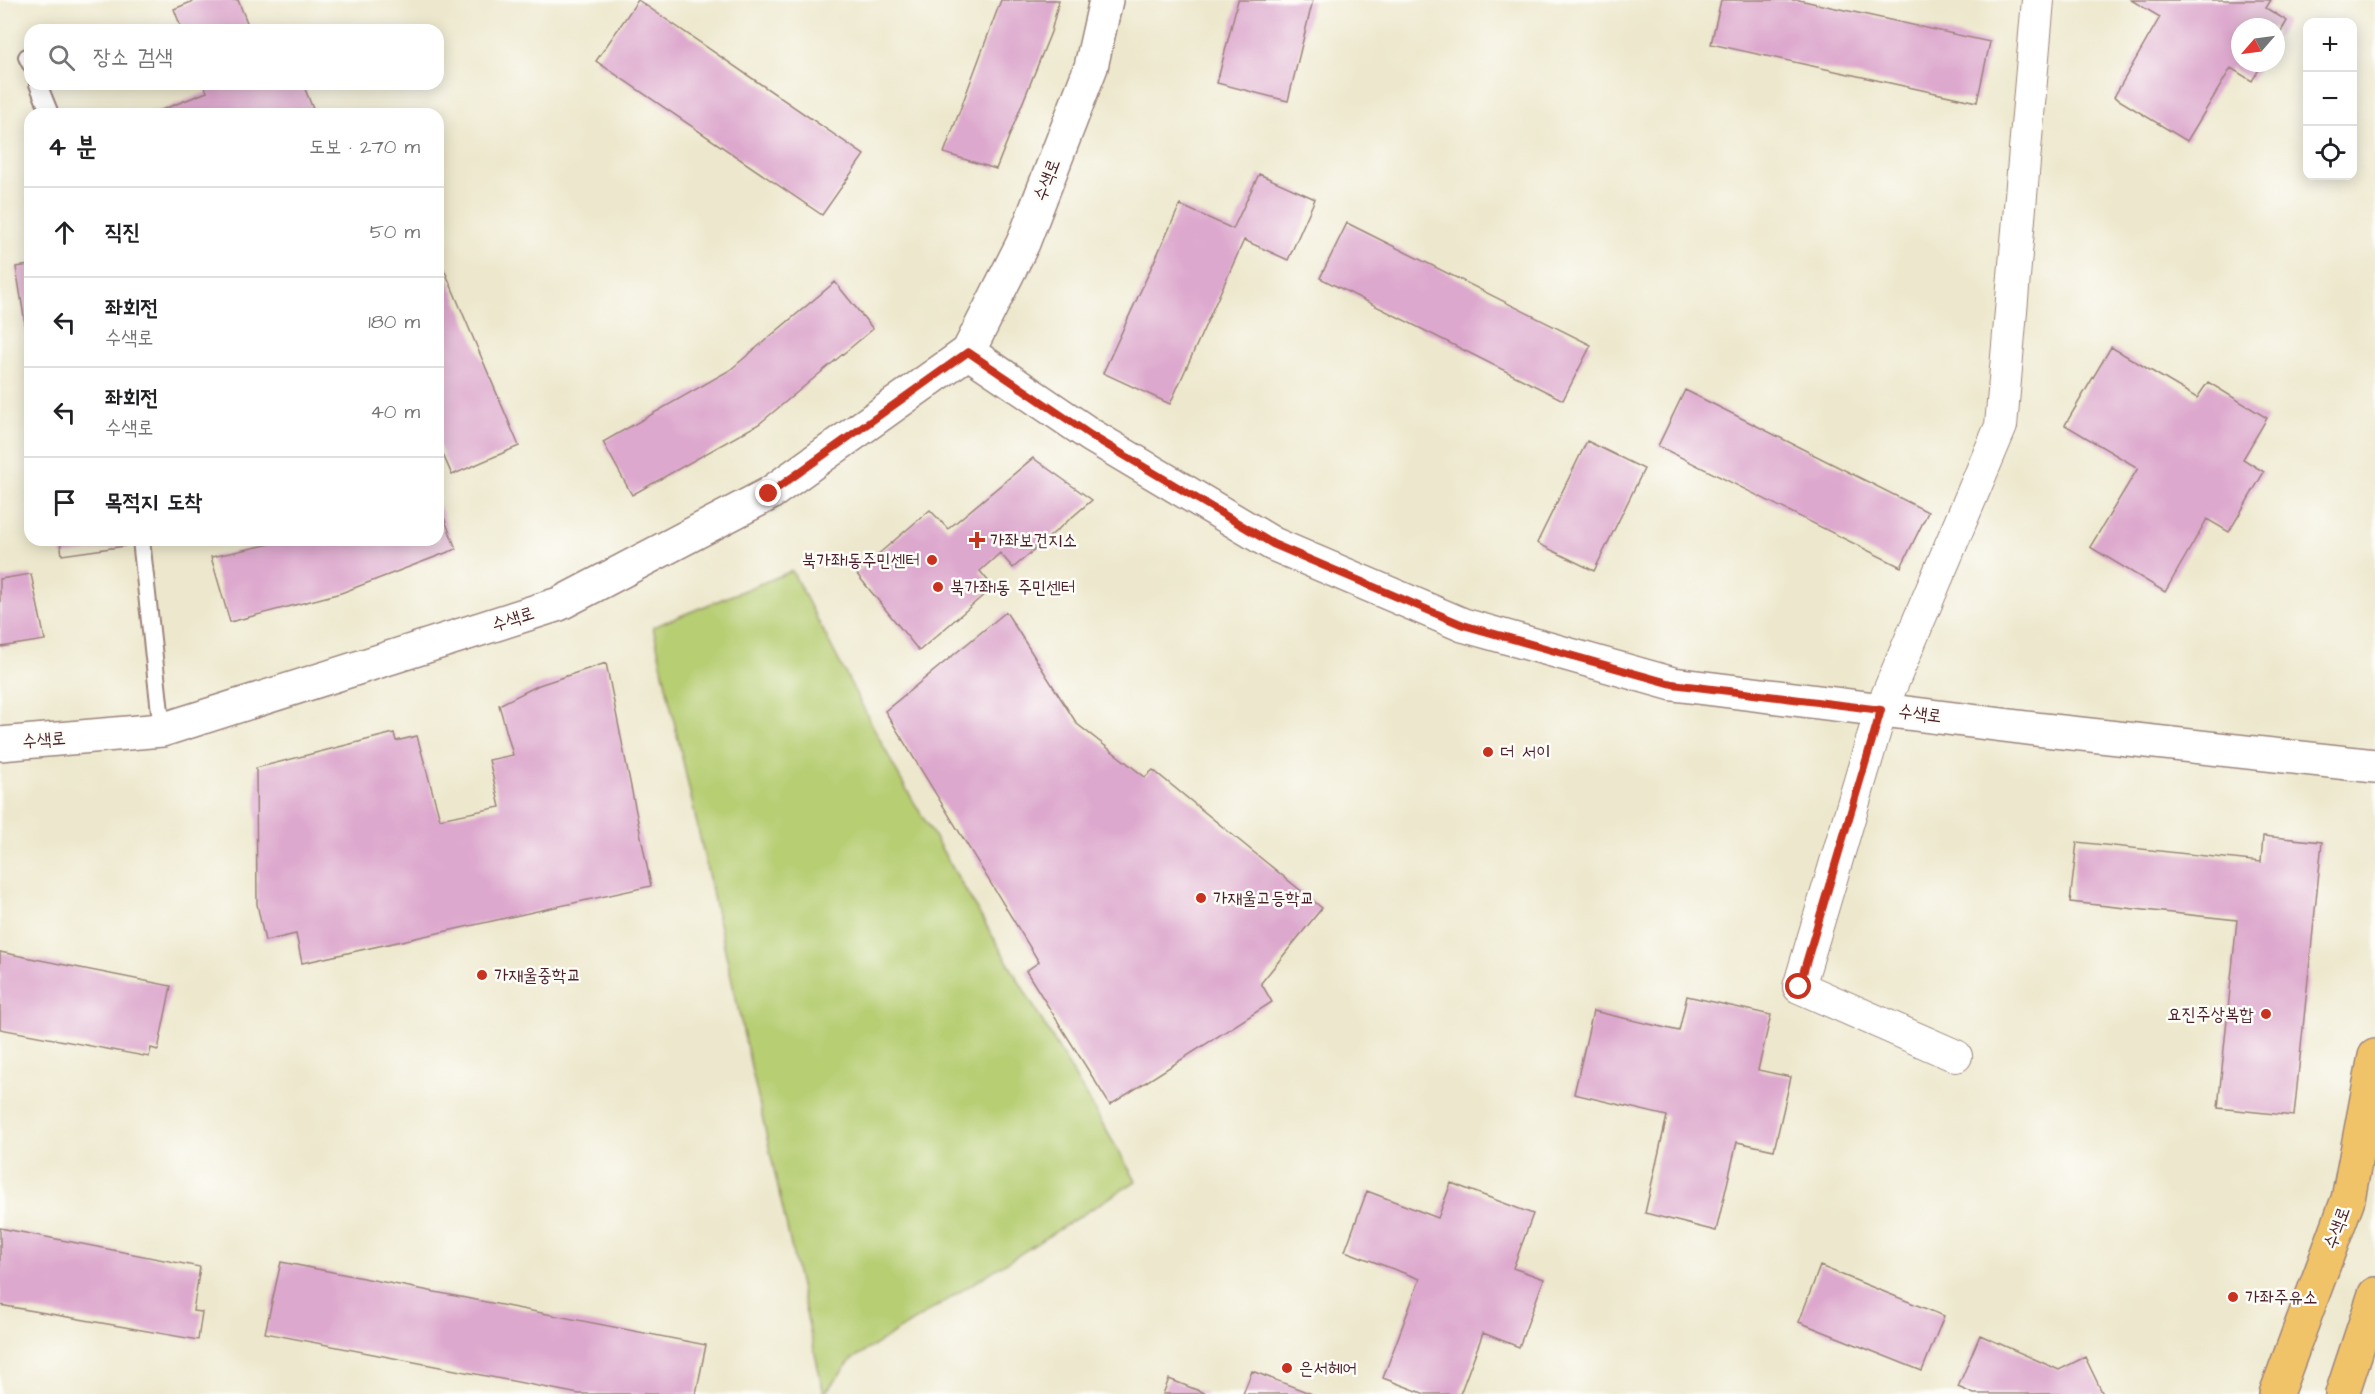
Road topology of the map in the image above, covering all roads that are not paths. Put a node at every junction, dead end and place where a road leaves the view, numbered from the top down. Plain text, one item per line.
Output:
1 (1106, 0) edge
2 (2038, 0) edge
3 (40, 90) edge
4 (48, 108) edge
5 (968, 352) junction
6 (142, 546) edge
7 (1881, 710) junction
8 (162, 730) junction
9 (0, 744) edge
10 (2375, 765) edge
11 (1956, 1056) dead end
12 (2375, 1056) edge
13 (2375, 1294) edge
14 (2276, 1394) edge
15 (2342, 1394) edge

1 - 5 street, 수색로
2 - 7 street
3 - 4 lane
5 - 7 street, 수색로
5 - 8 street, 수색로
6 - 8 lane
7 - 10 street, 수색로
7 - 11 street
8 - 9 street, 수색로
12 - 14 main road, 수색로
13 - 15 main road

